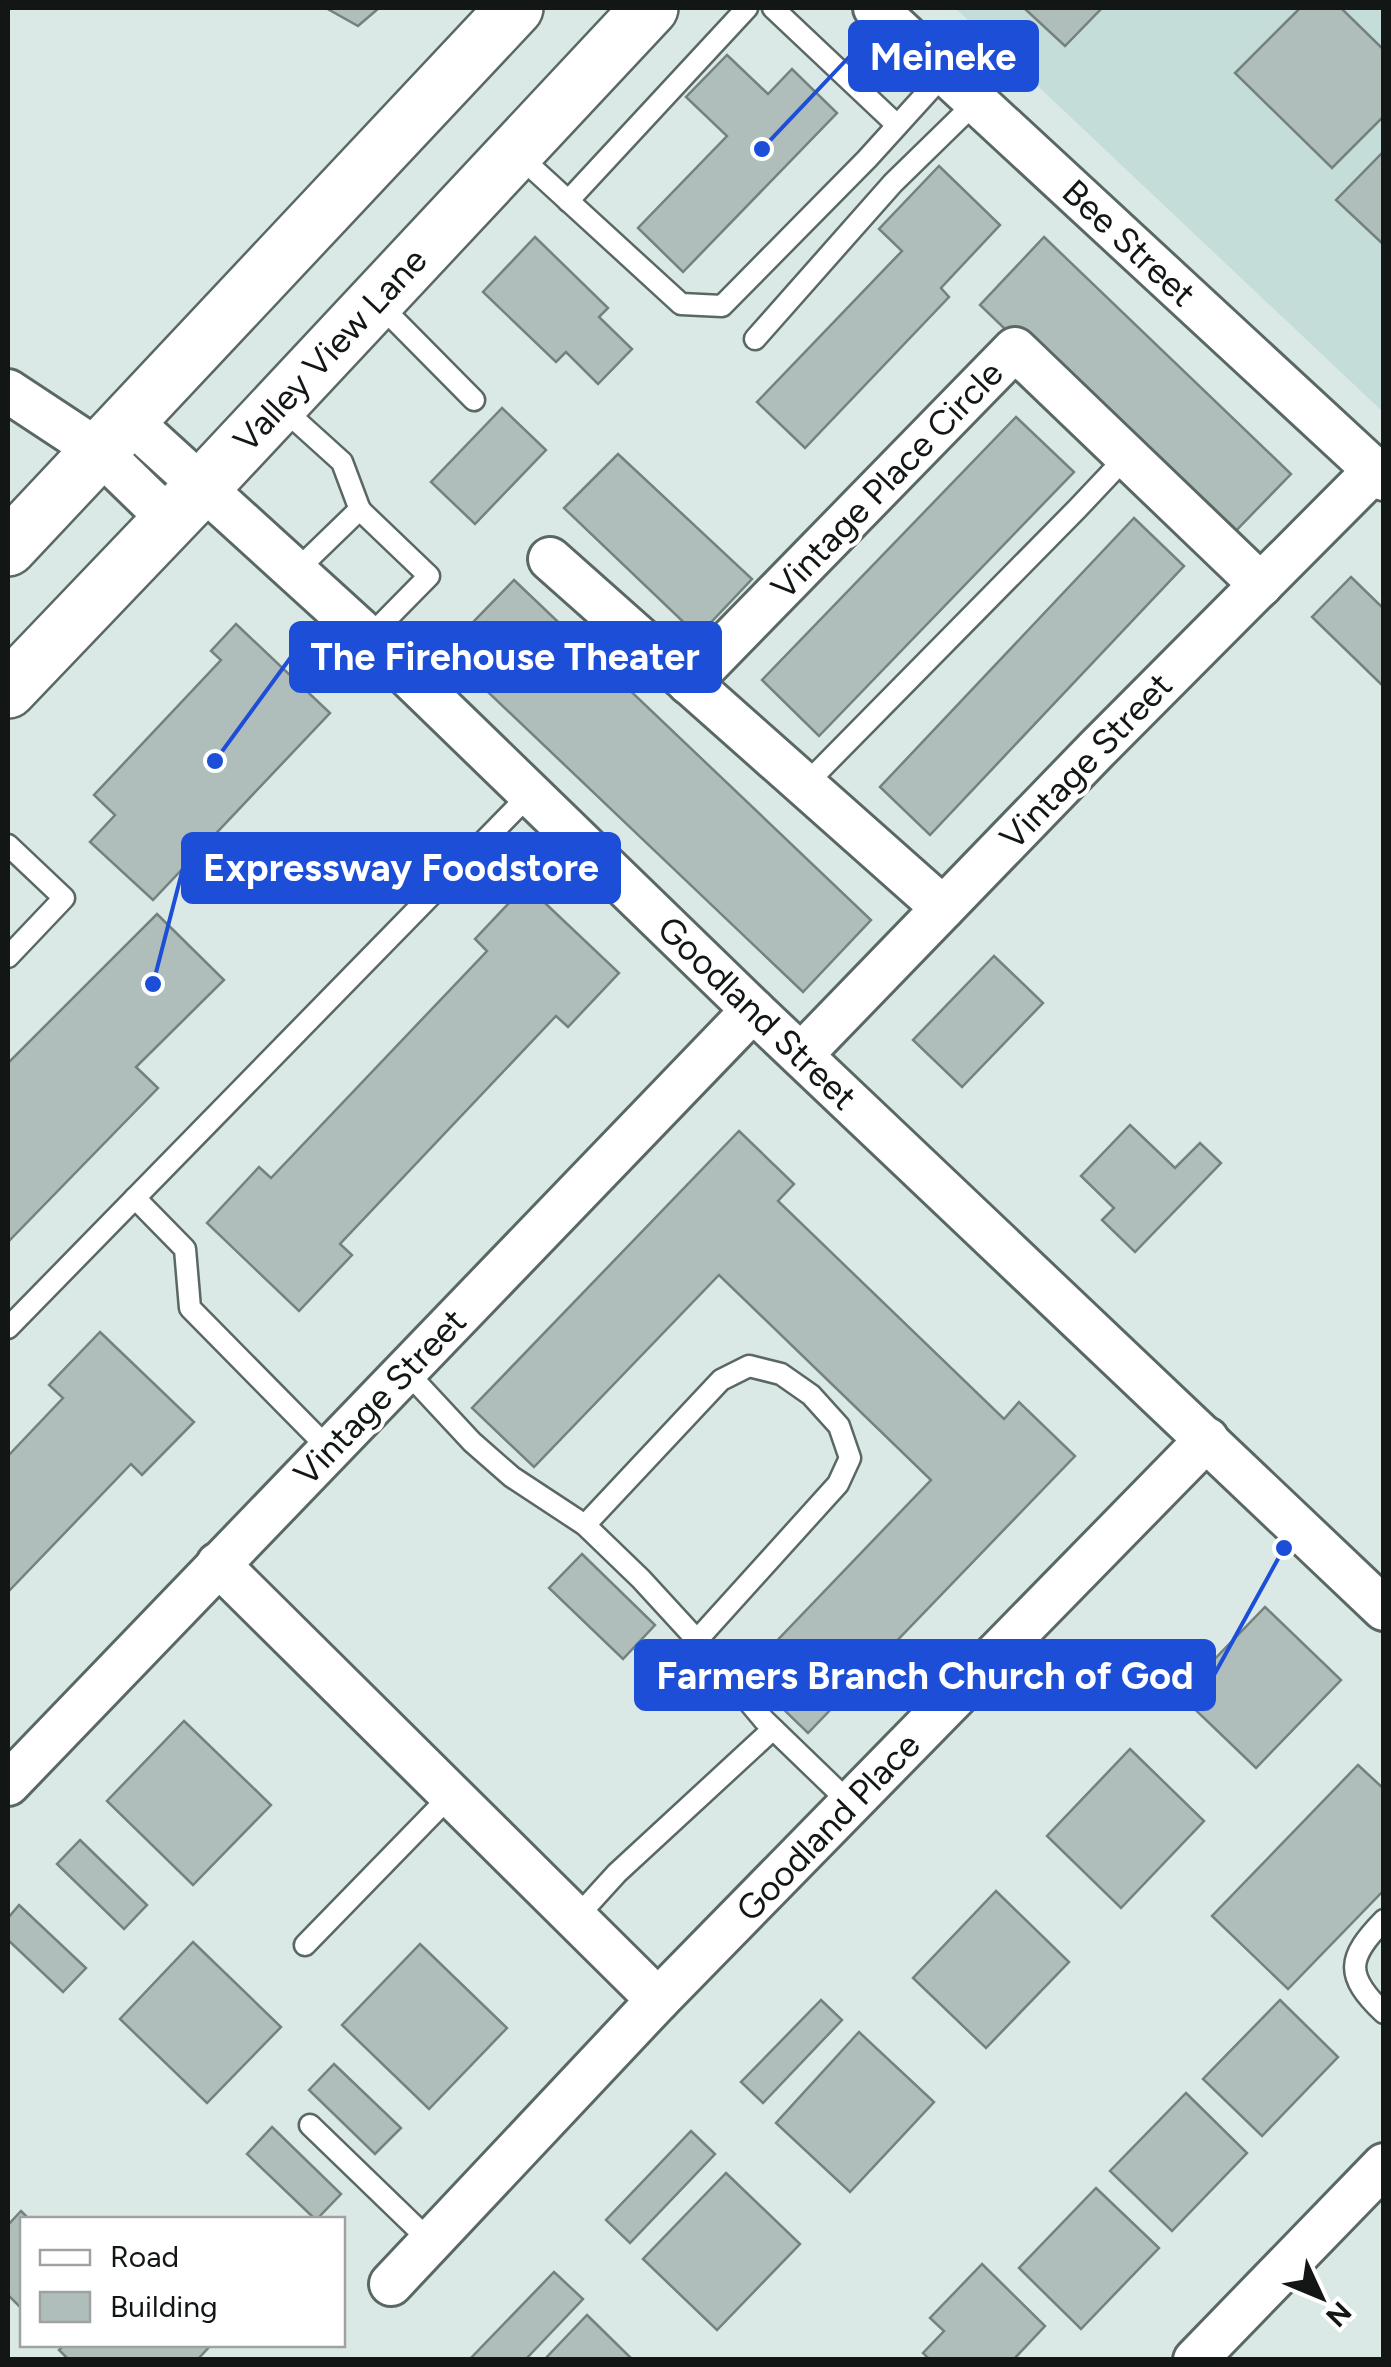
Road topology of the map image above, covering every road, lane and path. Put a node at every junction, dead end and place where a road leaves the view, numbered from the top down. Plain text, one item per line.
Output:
1 (515, 8) edge
2 (650, 8) edge
3 (747, 8) edge
4 (773, 8) edge
5 (894, 14) edge
6 (946, 73) junction
7 (977, 101) junction
8 (897, 125) junction
9 (514, 152) junction
10 (568, 201) junction
11 (376, 301) junction
12 (755, 339) dead end
13 (8, 391) edge
14 (474, 400) dead end
15 (279, 404) junction
16 (114, 435) junction
17 (1127, 456) junction
18 (1379, 474) edge
19 (186, 503) junction
20 (360, 509) junction
21 (8, 548) edge
22 (550, 559) dead end
23 (296, 572) junction
24 (1261, 585) junction
25 (368, 638) junction
26 (689, 683) junction
27 (8, 690) edge
28 (805, 785) junction
29 (530, 794) junction
30 (8, 846) edge
31 (944, 908) junction
32 (8, 958) edge
33 (753, 1010) junction
34 (801, 1055) junction
35 (135, 1198) junction
36 (8, 1328) edge
37 (405, 1370) junction
38 (1206, 1439) junction
39 (329, 1449) junction
40 (585, 1525) junction
41 (218, 1564) junction
42 (1384, 1609) edge
43 (697, 1640) junction
44 (773, 1729) junction
45 (8, 1784) edge
46 (452, 1794) junction
47 (850, 1804) junction
48 (576, 1918) junction
49 (1384, 1920) edge
50 (305, 1945) dead end
51 (658, 2000) junction
52 (1384, 2013) edge
53 (310, 2124) dead end
54 (1384, 2164) edge
55 (431, 2242) junction
56 (391, 2284) dead end
57 (1195, 2360) edge

1 - 16 main road
2 - 9 main road, Valley View Lane
3 - 10 lane
4 - 8 lane
5 - 6 street, Bee Street
6 - 7 street, Bee Street
6 - 8 lane
7 - 12 lane
7 - 18 street, Bee Street
8 - 10 lane
9 - 10 lane
9 - 11 main road, Valley View Lane
11 - 14 lane
11 - 15 main road, Valley View Lane
13 - 16 street, Goodland Street
15 - 19 main road, Valley View Lane
15 - 20 lane
16 - 19 street, Goodland Street
16 - 21 main road
17 - 24 street, Vintage Place Circle
17 - 26 street, Vintage Place Circle
17 - 28 lane
18 - 24 street, Vintage Street
19 - 23 street, Goodland Street
19 - 27 main road, Valley View Lane
20 - 23 lane
20 - 25 lane
22 - 26 street
23 - 25 street, Goodland Street
24 - 31 street, Vintage Street
25 - 29 street, Goodland Street
26 - 28 street
28 - 31 street
29 - 33 street, Goodland Street
29 - 35 lane
30 - 32 lane
31 - 34 street, Vintage Street
33 - 34 street, Goodland Street
33 - 37 street, Vintage Street
34 - 38 street, Goodland Street
35 - 36 lane
35 - 39 lane
37 - 39 street, Vintage Street
37 - 40 lane
38 - 42 street, Goodland Street
38 - 47 street, Goodland Place
39 - 41 street, Vintage Street
40 - 43 lane
40 - 43 lane
41 - 45 street, Vintage Street
41 - 46 street
43 - 44 lane
44 - 47 lane
44 - 48 lane
46 - 48 street
46 - 50 lane
47 - 51 street, Goodland Place
48 - 51 street
49 - 52 lane
51 - 55 street, Goodland Place
53 - 55 lane
54 - 57 street
55 - 56 street, Goodland Place

